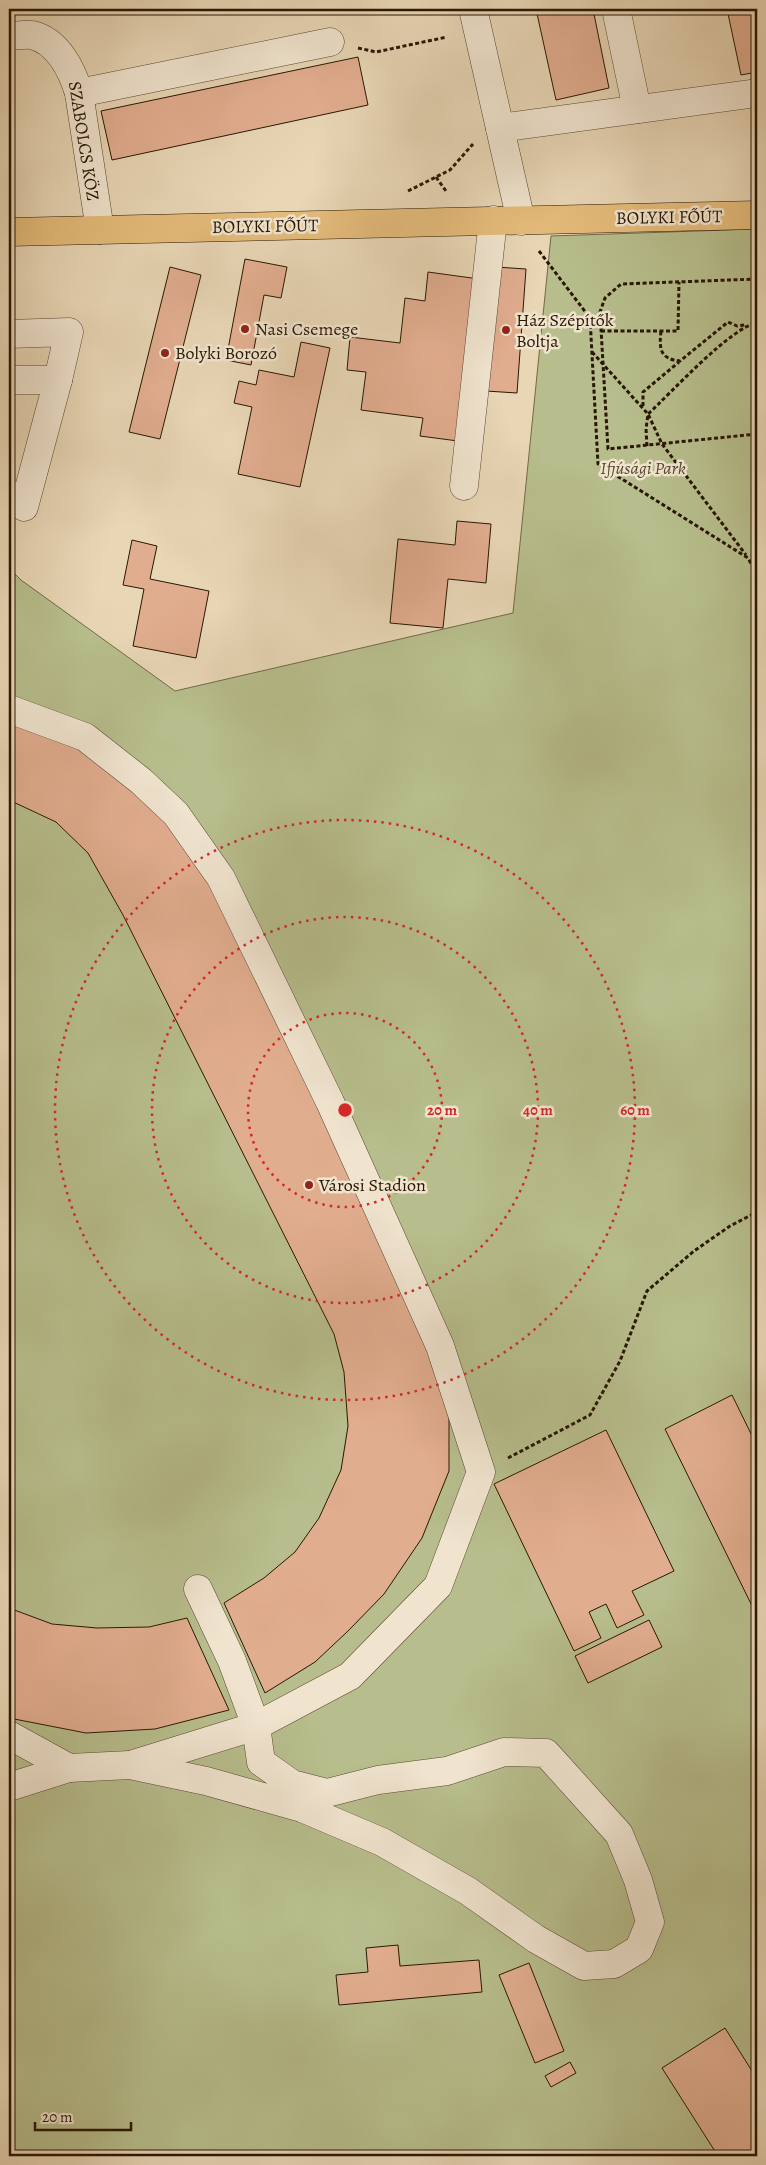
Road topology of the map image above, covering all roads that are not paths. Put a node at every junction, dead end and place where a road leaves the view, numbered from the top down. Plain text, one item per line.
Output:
1 (473, 9) edge
2 (616, 9) edge
3 (9, 36) edge
4 (330, 42) dead end
5 (79, 93) junction
6 (757, 93) edge
7 (636, 109) junction
8 (500, 128) junction
9 (757, 215) edge
10 (493, 220) junction
11 (521, 221) junction
12 (100, 230) junction
13 (9, 232) edge
14 (9, 334) edge
15 (9, 380) edge
16 (58, 380) junction
17 (464, 486) dead end
18 (9, 494) edge
19 (9, 709) edge
20 (198, 1590) dead end
21 (256, 1726) junction
22 (9, 1735) edge
23 (130, 1765) junction
24 (69, 1768) junction
25 (9, 1787) edge

1 - 8 street
2 - 7 street
3 - 5 street, SZABOLCS KÖZ
4 - 5 street
5 - 12 street, SZABOLCS KÖZ
6 - 7 street
7 - 8 street
8 - 11 street
9 - 11 main road, BOLYKI FŐÚT
10 - 11 main road, BOLYKI FŐÚT
10 - 12 main road, BOLYKI FŐÚT
10 - 17 street
12 - 13 main road, BOLYKI FŐÚT
14 - 16 street
15 - 16 street
16 - 18 street
19 - 21 street
20 - 21 street
21 - 23 street
21 - 23 street
22 - 24 street
23 - 24 street
24 - 25 street

